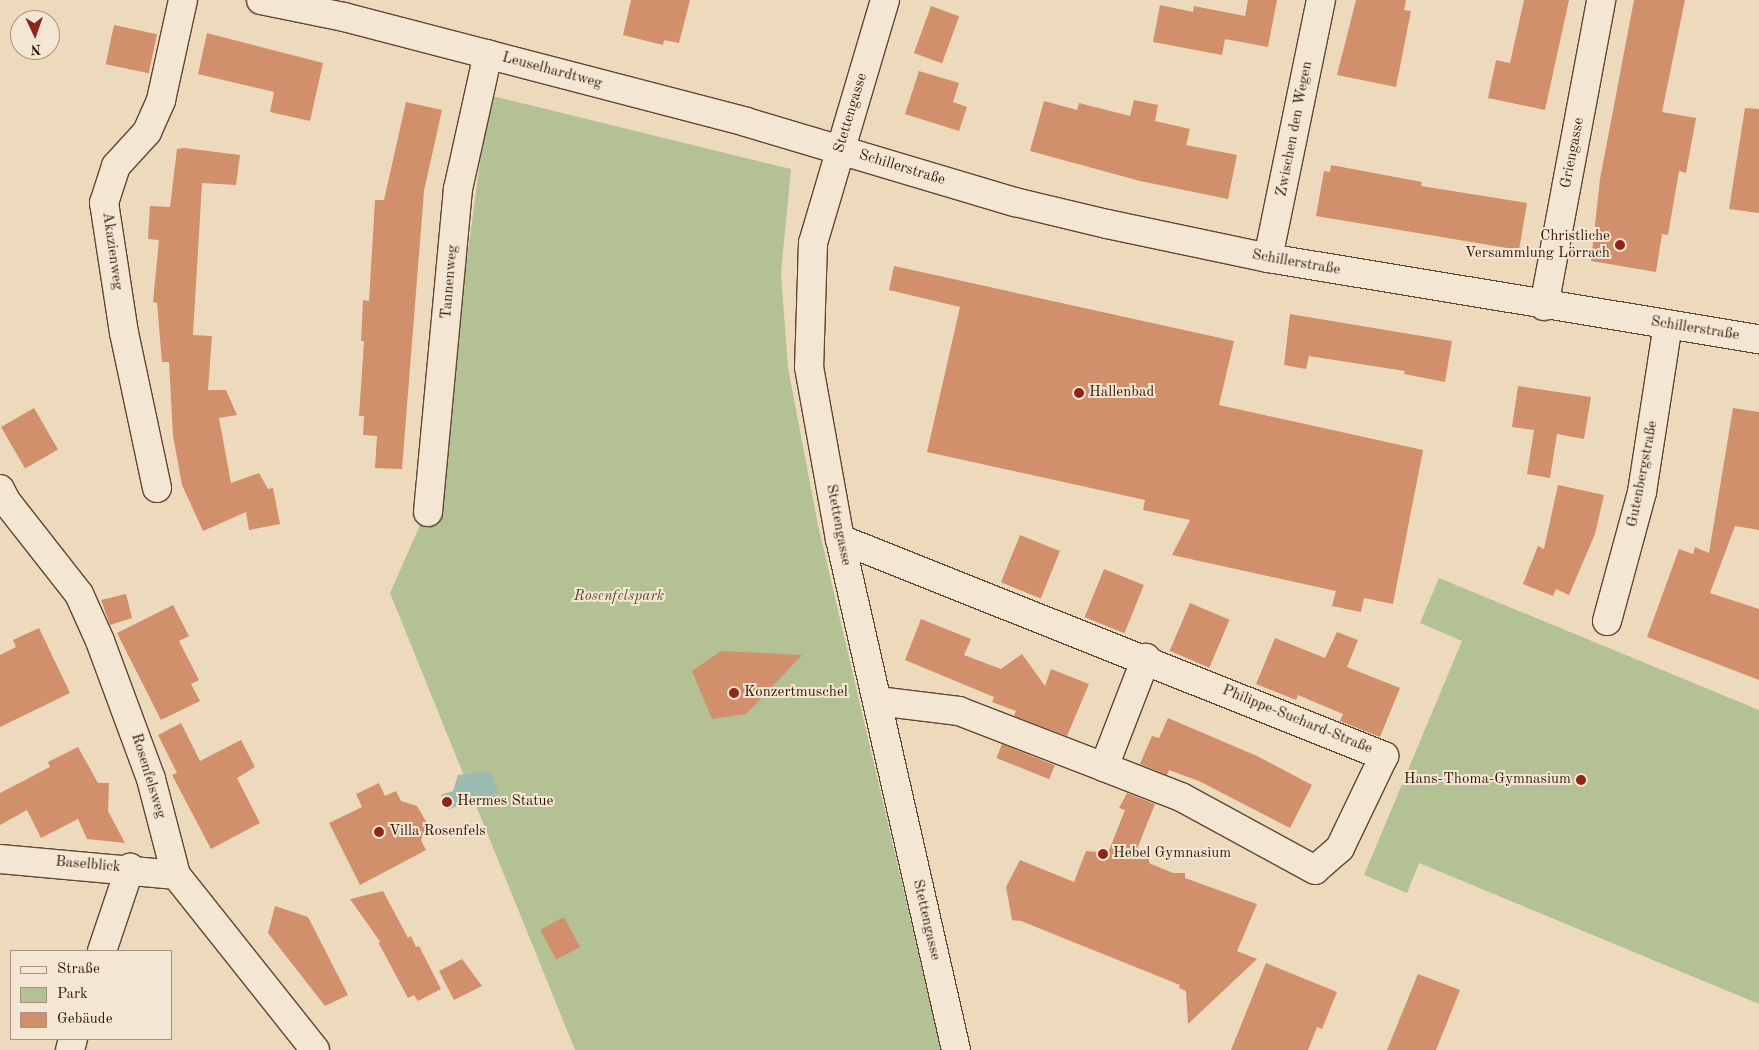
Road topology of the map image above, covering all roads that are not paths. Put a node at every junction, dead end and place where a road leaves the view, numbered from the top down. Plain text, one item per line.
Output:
1 (183, 0) edge
2 (261, 0) edge
3 (885, 0) edge
4 (1321, 0) edge
5 (1601, 0) edge
6 (346, 9) edge
7 (488, 54) junction
8 (840, 150) junction
9 (1268, 258) junction
10 (1544, 306) junction
11 (1668, 324) junction
12 (1759, 339) edge
13 (157, 488) dead end
14 (0, 490) edge
15 (428, 512) dead end
16 (840, 539) junction
17 (1607, 621) dead end
18 (1146, 658) junction
19 (878, 701) junction
20 (1104, 767) junction
21 (0, 859) edge
22 (130, 868) junction
23 (176, 875) junction
24 (102, 950) edge
25 (312, 1048) edge
26 (956, 1050) edge

1 - 13 street, Akazienweg
2 - 6 street, Leuselhardtweg
3 - 8 street, Stettengasse
4 - 9 street, Zwischen den Wegen
5 - 10 street, Griengasse
6 - 7 street, Leuselhardtweg
7 - 8 street, Leuselhardtweg
7 - 15 street, Tannenweg
8 - 9 street, Schillerstraße
8 - 16 street, Stettengasse
9 - 10 street, Schillerstraße
10 - 11 street, Schillerstraße
11 - 12 street, Schillerstraße
11 - 17 street, Gutenbergstraße
14 - 23 street, Rosenfelsweg
16 - 18 street, Philippe-Suchard-Straße
16 - 19 street, Stettengasse
18 - 20 street
18 - 20 street, Philippe-Suchard-Straße
19 - 20 street, Philippe-Suchard-Straße
19 - 26 street, Stettengasse
21 - 22 street, Baselblick
22 - 23 street, Baselblick
22 - 24 street
23 - 25 street, Rosenfelsweg

